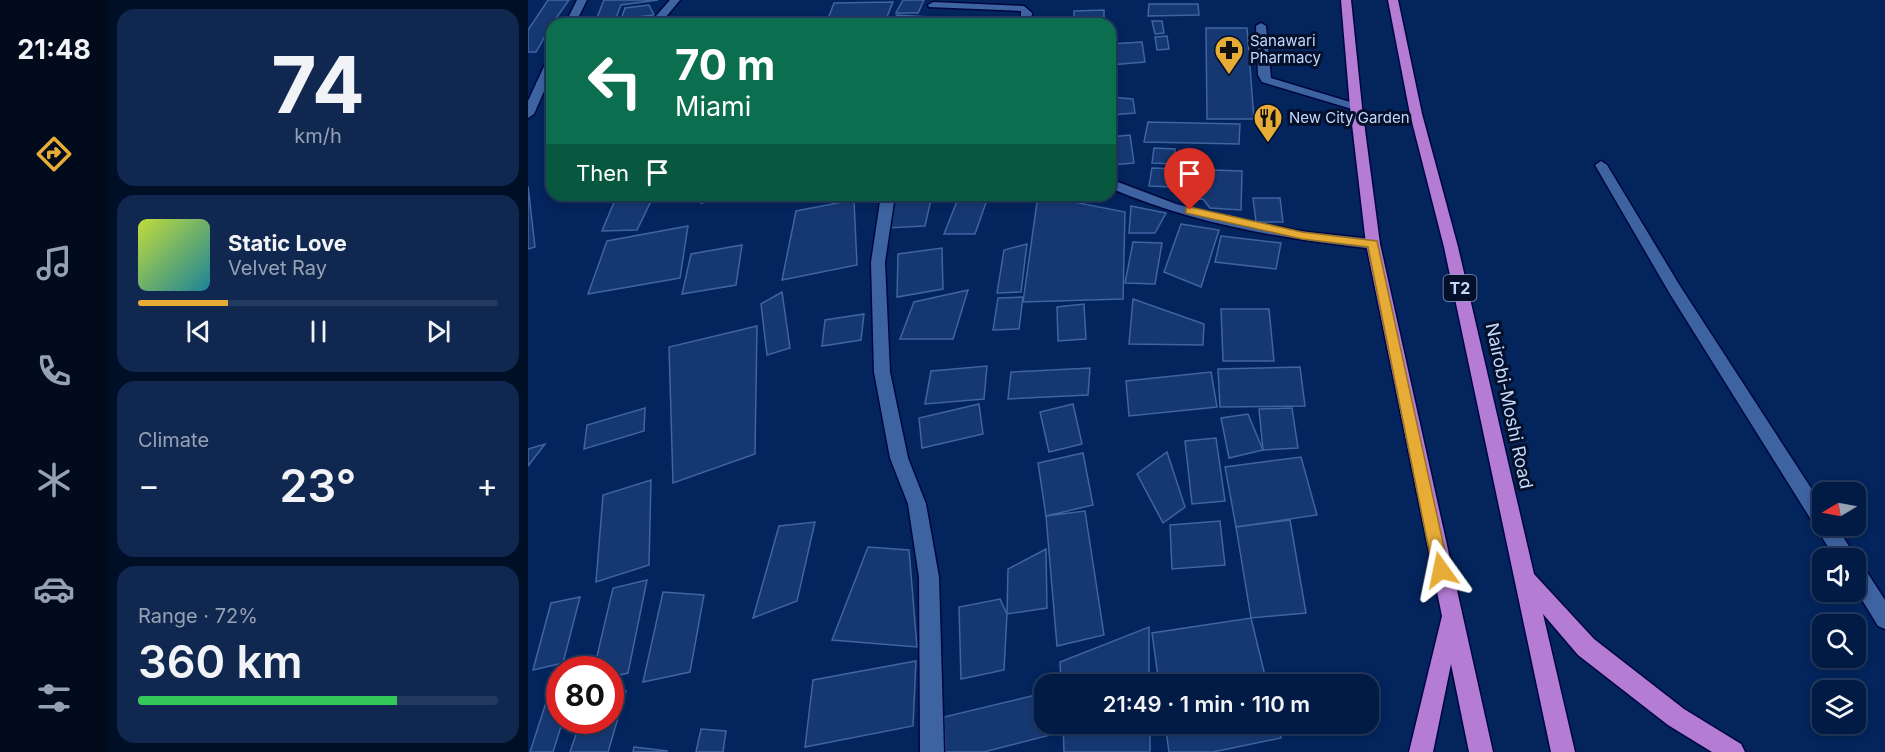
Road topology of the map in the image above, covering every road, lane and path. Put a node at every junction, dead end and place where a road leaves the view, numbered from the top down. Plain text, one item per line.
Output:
1 (582, 0) edge
2 (675, 0) edge
3 (1346, 0) edge
4 (1393, 0) edge
5 (933, 5) dead end
6 (573, 18) edge
7 (659, 18) edge
8 (1027, 18) edge
9 (1260, 26) dead end
10 (546, 74) edge
11 (1356, 107) junction
12 (528, 114) edge
13 (1602, 165) dead end
14 (1116, 185) edge
15 (887, 201) edge
16 (1373, 244) junction
17 (1812, 505) edge
18 (1523, 576) junction
19 (1866, 589) edge
20 (1451, 616) junction
21 (1885, 620) edge
22 (932, 752) edge
23 (1421, 752) edge
24 (1481, 752) edge
25 (1563, 752) edge
26 (1733, 752) edge

1 - 6 street
2 - 7 street
3 - 11 highway
4 - 18 highway, Nairobi-Moshi Road / T2
5 - 8 street
9 - 11 street
10 - 12 street
11 - 16 highway
13 - 17 street
14 - 16 street
15 - 22 street
16 - 20 highway
18 - 25 highway, Nairobi-Moshi Road / T2
18 - 26 highway
19 - 21 street
20 - 23 highway
20 - 24 highway

